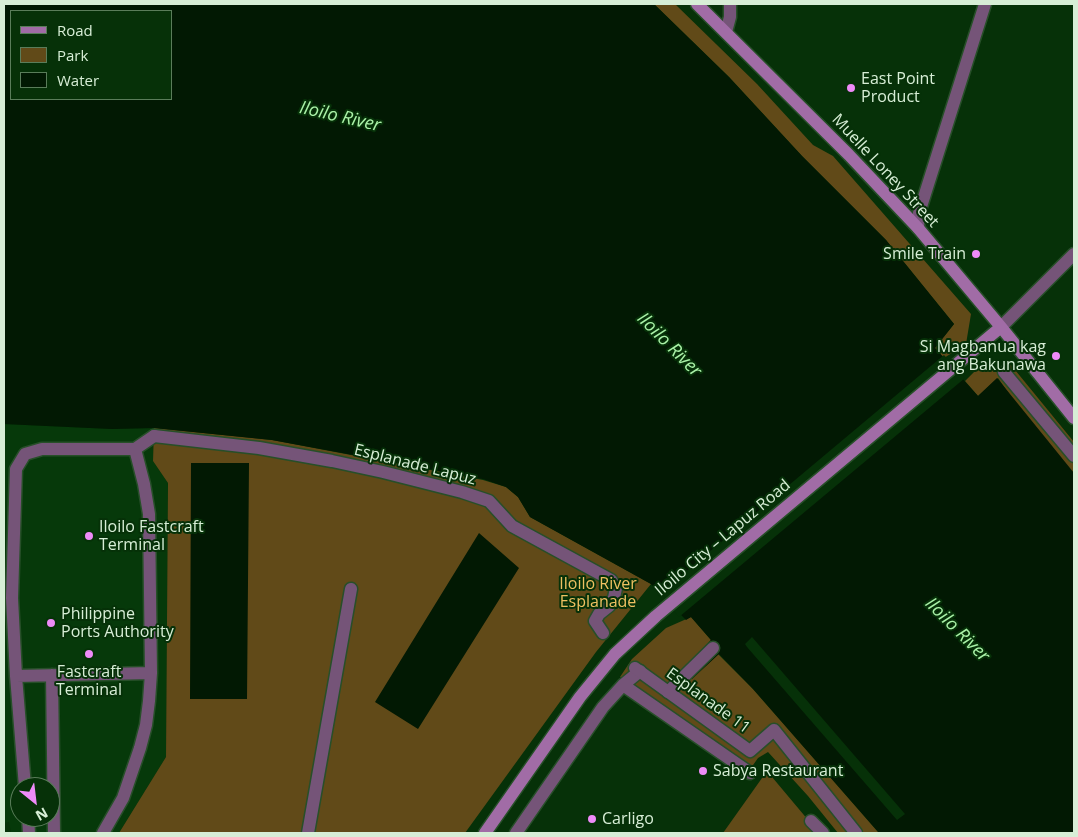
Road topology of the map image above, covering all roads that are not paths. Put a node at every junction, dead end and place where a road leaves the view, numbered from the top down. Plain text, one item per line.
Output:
1 (697, 4) edge
2 (730, 4) edge
3 (985, 4) edge
4 (726, 32) junction
5 (918, 228) junction
6 (1074, 254) edge
7 (1001, 327) junction
8 (1004, 372) dead end
9 (1074, 418) edge
10 (135, 449) junction
11 (1074, 456) edge
12 (9, 538) edge
13 (352, 589) dead end
14 (603, 633) dead end
15 (713, 648) dead end
16 (151, 673) junction
17 (52, 675) junction
18 (16, 676) junction
19 (624, 685) junction
20 (668, 692) junction
21 (750, 773) dead end
22 (24, 777) edge
23 (811, 820) dead end
24 (54, 833) edge
25 (103, 833) edge
26 (308, 833) edge
27 (485, 833) edge
28 (516, 833) edge
29 (823, 833) edge
30 (856, 833) edge

1 - 4 main road, Muelle Loney Street
2 - 4 street
3 - 5 street
4 - 5 main road, Muelle Loney Street
5 - 7 main road, Muelle Loney Street
6 - 7 street
7 - 9 main road, Muelle Loney Street
7 - 27 main road, Iloilo City – Lapuz Road
8 - 11 street
10 - 12 street
10 - 14 street, Esplanade Lapuz
10 - 16 street
12 - 18 street
13 - 26 street
15 - 20 street
16 - 17 street
16 - 25 street
17 - 18 street
17 - 24 street
18 - 22 street
19 - 20 street, Esplanade 11
19 - 21 street
19 - 28 street
20 - 30 street, Esplanade 11
23 - 29 street

